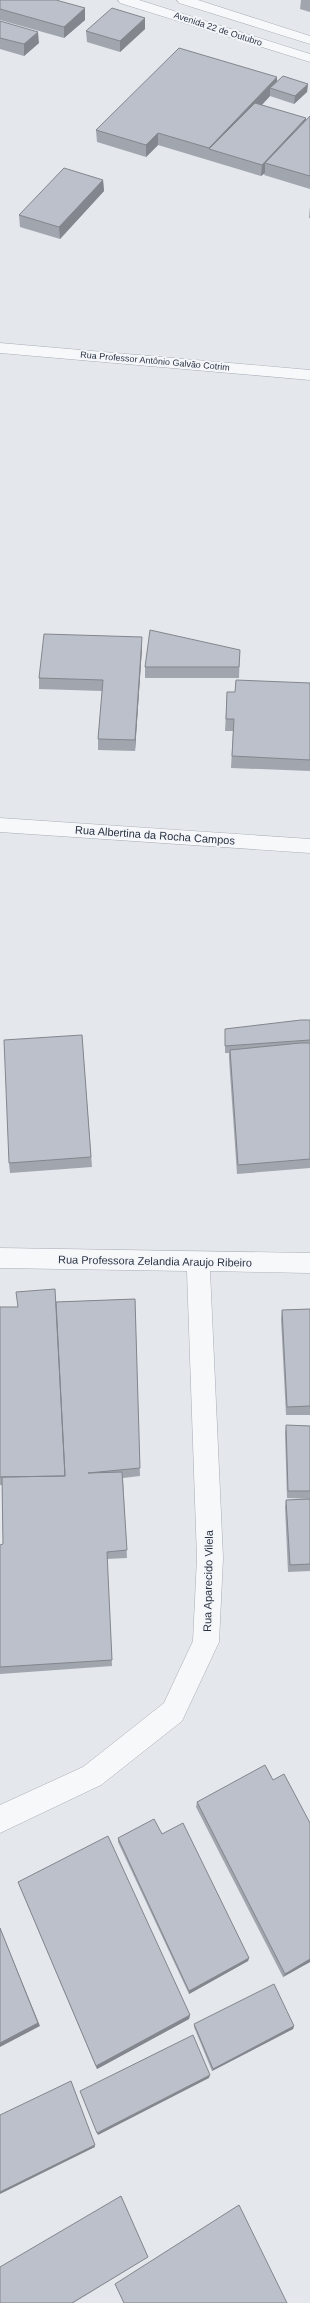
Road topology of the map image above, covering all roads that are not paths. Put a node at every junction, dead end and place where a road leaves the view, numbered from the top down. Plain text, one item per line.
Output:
1 (125, 0) edge
2 (184, 0) edge
3 (310, 40) edge
4 (310, 58) edge
5 (0, 348) edge
6 (310, 375) edge
7 (0, 825) edge
8 (310, 846) edge
9 (0, 1258) edge
10 (198, 1263) junction
11 (310, 1263) edge
12 (0, 1819) edge

1 - 4 street, Avenida 22 de Outubro
2 - 3 street, Avenida 22 de Outubro
5 - 6 street, Rua Professor Antônio Galvão Cotrim
7 - 8 street, Rua Albertina da Rocha Campos
9 - 10 street, Rua Professora Zelandia Araujo Ribeiro
10 - 11 street, Rua Professora Zelandia Araujo Ribeiro
10 - 12 street, Rua Aparecido Vilela

